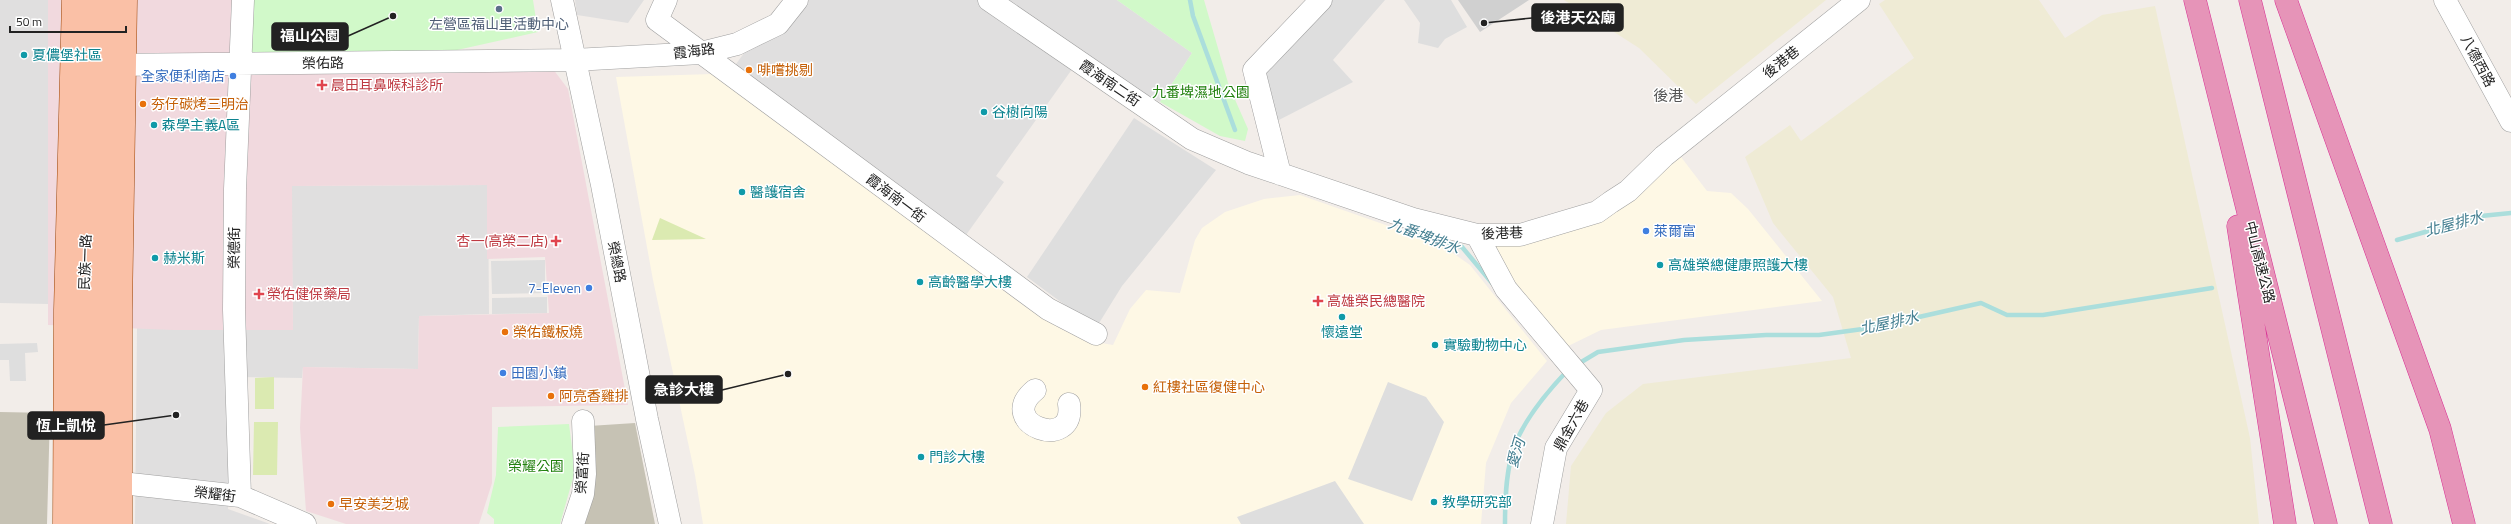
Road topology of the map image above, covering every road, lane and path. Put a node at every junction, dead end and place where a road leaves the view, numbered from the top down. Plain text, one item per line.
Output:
1 (73, 0) edge
2 (93, 0) edge
3 (110, 0) edge
4 (126, 0) edge
5 (243, 0) edge
6 (562, 0) edge
7 (666, 0) edge
8 (797, 0) edge
9 (1321, 0) edge
10 (1859, 0) edge
11 (2195, 0) edge
12 (2250, 0) edge
13 (2286, 0) edge
14 (2445, 0) edge
15 (999, 3) edge
16 (701, 53) junction
17 (574, 60) junction
18 (100, 65) junction
19 (240, 65) junction
20 (2216, 89) junction
21 (2509, 116) edge
22 (1280, 174) junction
23 (1477, 235) junction
24 (1096, 334) dead end
25 (1035, 390) dead end
26 (1069, 404) dead end
27 (583, 421) dead end
28 (2440, 429) junction
29 (92, 481) junction
30 (240, 496) junction
31 (64, 524) edge
32 (80, 524) edge
33 (100, 524) edge
34 (121, 524) edge
35 (305, 524) edge
36 (572, 524) edge
37 (670, 524) edge
38 (1542, 524) edge
39 (2285, 524) edge
40 (2326, 524) edge
41 (2381, 524) edge
42 (2464, 524) edge
43 (2480, 524) edge

1 - 18 main road, 民族一路
2 - 18 main road, 民族一路
3 - 18 main road, 民族一路
4 - 18 main road, 民族一路
5 - 19 street, 榮德街
6 - 17 street, 榮總路
7 - 16 street, 霞海南一街
8 - 16 street, 霞海路
9 - 22 street
10 - 23 street, 後港巷
11 - 20 highway, 中山高速公路
12 - 41 highway
13 - 28 highway
14 - 21 street, 八德西路
15 - 22 street, 霞海南二街
16 - 17 street, 霞海路
16 - 24 street, 霞海南一街
17 - 19 street, 榮佑路
17 - 37 street, 榮總路
18 - 19 street, 榮佑路
18 - 29 main road, 民族一路
18 - 29 main road, 民族一路
19 - 30 street, 榮德街
20 - 39 highway
20 - 40 highway, 中山高速公路
22 - 23 street, 後港巷
23 - 38 street, 鼎金六巷
25 - 26 street
27 - 36 street, 榮富街
28 - 42 highway
28 - 43 highway
29 - 30 street, 榮耀街
29 - 31 main road, 民族一路
29 - 32 main road, 民族一路
29 - 33 main road, 民族一路
29 - 34 main road, 民族一路
30 - 35 street, 榮耀街

